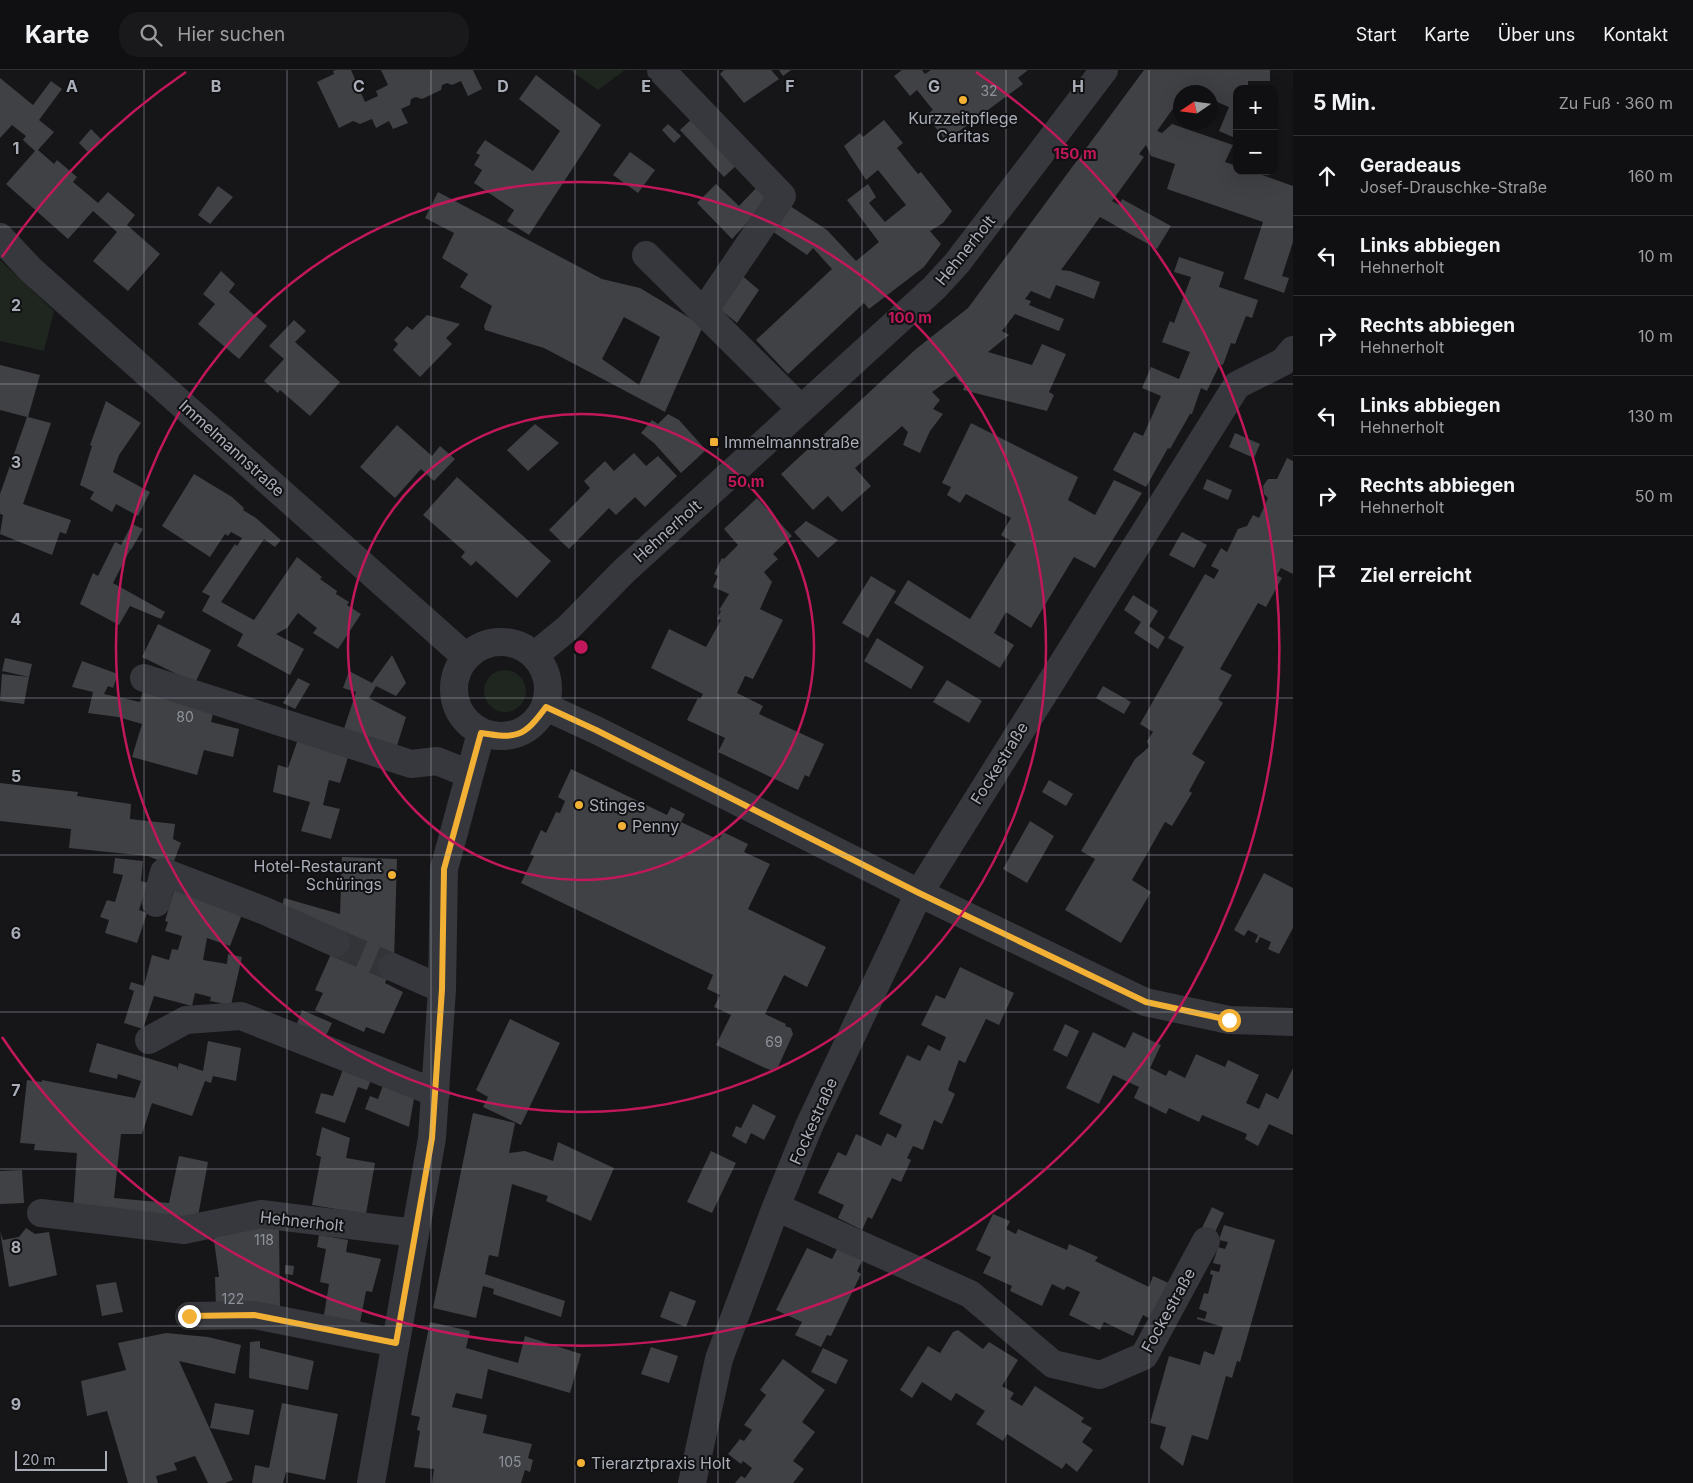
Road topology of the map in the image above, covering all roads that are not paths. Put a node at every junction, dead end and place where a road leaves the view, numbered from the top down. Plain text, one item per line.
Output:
1 (660, 70) edge
2 (1104, 70) edge
3 (0, 237) edge
4 (646, 255) dead end
5 (704, 311) junction
6 (1288, 356) edge
7 (801, 409) junction
8 (535, 655) junction
9 (466, 657) junction
10 (144, 678) dead end
11 (546, 707) junction
12 (481, 733) junction
13 (469, 774) junction
14 (919, 893) junction
15 (156, 903) dead end
16 (336, 943) tunnel mouth
17 (392, 967) tunnel mouth
18 (442, 989) junction
19 (1293, 1022) edge
20 (149, 1040) dead end
21 (436, 1093) junction
22 (776, 1207) junction
23 (41, 1213) dead end
24 (415, 1234) junction
25 (1206, 1241) dead end
26 (189, 1316) dead end
27 (396, 1343) junction
28 (371, 1483) edge
29 (692, 1483) edge

1 - 5 street
2 - 7 street, Hehnerholt
3 - 9 street, Immelmannstraße
4 - 5 street
5 - 7 street
6 - 14 street, Fockestraße
7 - 8 street, Hehnerholt
8 - 9 street
8 - 11 street
9 - 12 street
10 - 13 street
11 - 12 street
11 - 14 street
12 - 13 street
13 - 18 street
14 - 19 street
14 - 22 street, Fockestraße
15 - 16 street
17 - 18 street
18 - 21 street
20 - 21 street
21 - 24 street
22 - 25 street, Fockestraße
22 - 29 street, Fockestraße
23 - 24 street, Hehnerholt
24 - 27 street
26 - 27 street
27 - 28 street

